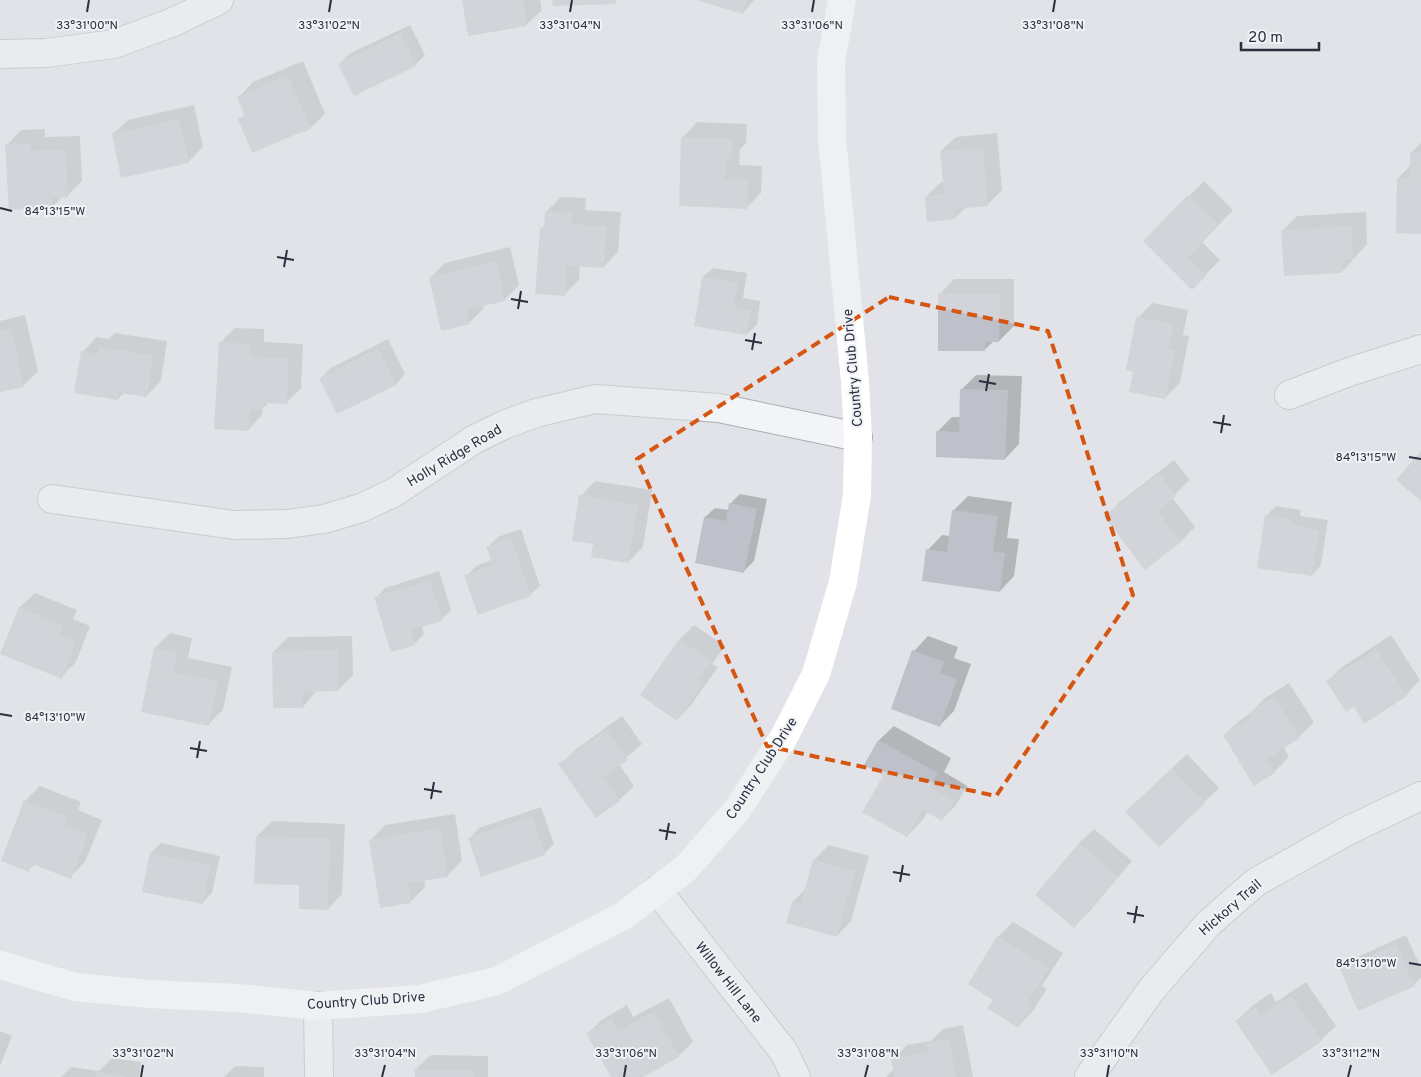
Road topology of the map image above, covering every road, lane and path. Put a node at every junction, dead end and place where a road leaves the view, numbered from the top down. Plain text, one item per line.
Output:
1 (219, 0) edge
2 (842, 0) edge
3 (167, 11) edge
4 (0, 54) edge
5 (1421, 349) edge
6 (1289, 395) dead end
7 (858, 437) junction
8 (52, 499) dead end
9 (1421, 796) edge
10 (657, 890) junction
11 (0, 964) edge
12 (318, 1006) junction
13 (319, 1077) edge
14 (796, 1077) edge
15 (1089, 1077) edge

1 - 3 street
2 - 7 street, Country Club Drive
3 - 4 street
5 - 6 street
7 - 8 street, Holly Ridge Road
7 - 10 street, Country Club Drive
9 - 15 street, Hickory Trail
10 - 12 street, Country Club Drive
10 - 14 street, Willow Hill Lane
11 - 12 street, Country Club Drive
12 - 13 street

